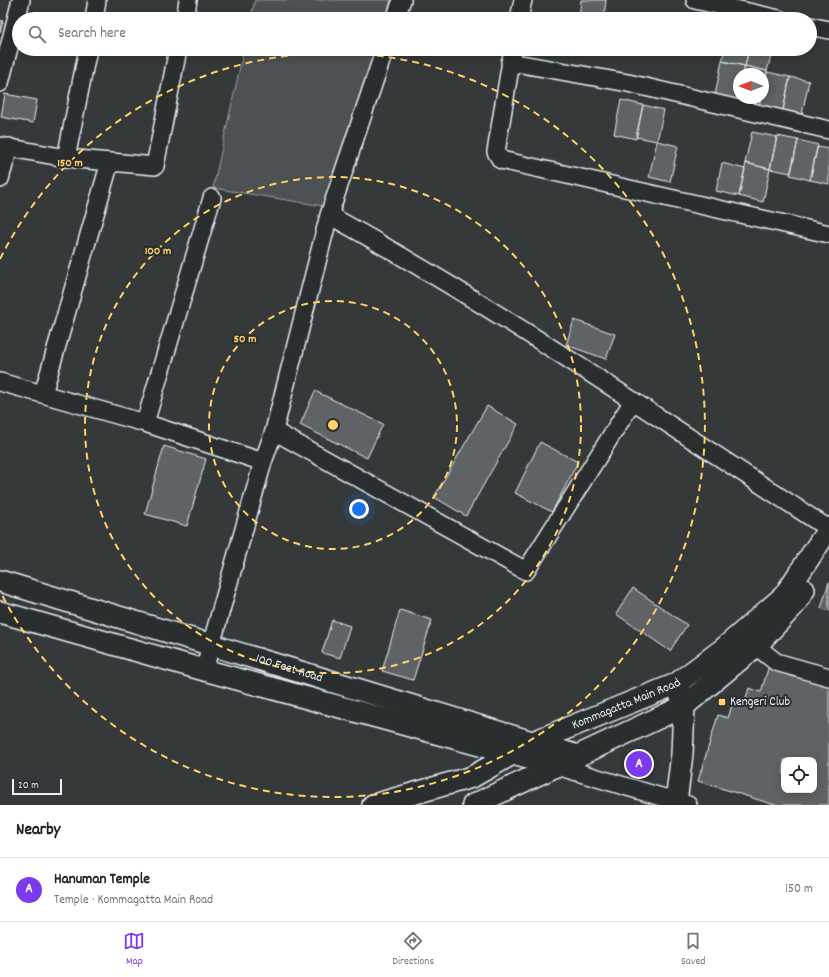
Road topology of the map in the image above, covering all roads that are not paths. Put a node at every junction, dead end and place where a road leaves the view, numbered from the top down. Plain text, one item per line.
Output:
1 (21, 0) edge
2 (97, 0) edge
3 (188, 0) edge
4 (402, 0) edge
5 (523, 0) edge
6 (695, 0) edge
7 (18, 12) edge
8 (95, 12) edge
9 (186, 12) edge
10 (398, 12) edge
11 (520, 12) edge
12 (748, 12) edge
13 (817, 27) edge
14 (829, 30) edge
15 (12, 36) edge
16 (87, 56) edge
17 (177, 56) edge
18 (383, 56) edge
19 (511, 56) edge
20 (515, 56) edge
21 (0, 83) edge
22 (829, 130) edge
23 (5, 146) edge
24 (66, 158) junction
25 (110, 162) junction
26 (0, 179) edge
27 (212, 198) dead end
28 (330, 215) junction
29 (829, 234) edge
30 (0, 382) edge
31 (43, 394) junction
32 (633, 401) junction
33 (145, 423) junction
34 (274, 431) junction
35 (262, 462) junction
36 (829, 528) edge
37 (829, 553) edge
38 (0, 581) edge
39 (0, 612) edge
40 (210, 645) junction
41 (756, 646) junction
42 (204, 670) junction
43 (829, 677) edge
44 (676, 684) junction
45 (684, 706) junction
46 (534, 742) junction
47 (512, 754) junction
48 (578, 756) junction
49 (556, 766) junction
50 (680, 804) edge
51 (373, 805) edge
52 (472, 805) edge

1 - 7 street
2 - 8 street
3 - 9 street
4 - 10 street
5 - 11 street
6 - 12 street
13 - 14 street
15 - 21 street
16 - 24 street
17 - 25 street
18 - 28 street
19 - 29 street
20 - 22 street
23 - 24 street
23 - 26 street
24 - 25 street
25 - 31 street
27 - 33 street
28 - 32 street
28 - 34 street
30 - 31 street
31 - 33 street
32 - 34 street
32 - 36 street
33 - 35 street
34 - 35 street
35 - 40 street
36 - 44 main road, Kommagatta Main Road
37 - 41 main road, Kommagatta Main Road
38 - 40 main road, 100 Feet Road
39 - 42 main road, 100 Feet Road
40 - 42 street
40 - 46 main road, 100 Feet Road
41 - 43 street
41 - 45 main road, Kommagatta Main Road
42 - 47 main road, 100 Feet Road
44 - 45 main road
44 - 46 main road, Kommagatta Main Road
45 - 48 main road, Kommagatta Main Road
45 - 50 main road
46 - 47 main road, Kommagatta Main Road
46 - 48 main road, 100 Feet Road
47 - 49 main road, 100 Feet Road
47 - 51 main road, Kommagatta Main Road
48 - 49 main road, Kommagatta Main Road
49 - 50 street
49 - 52 main road, Kommagatta Main Road

